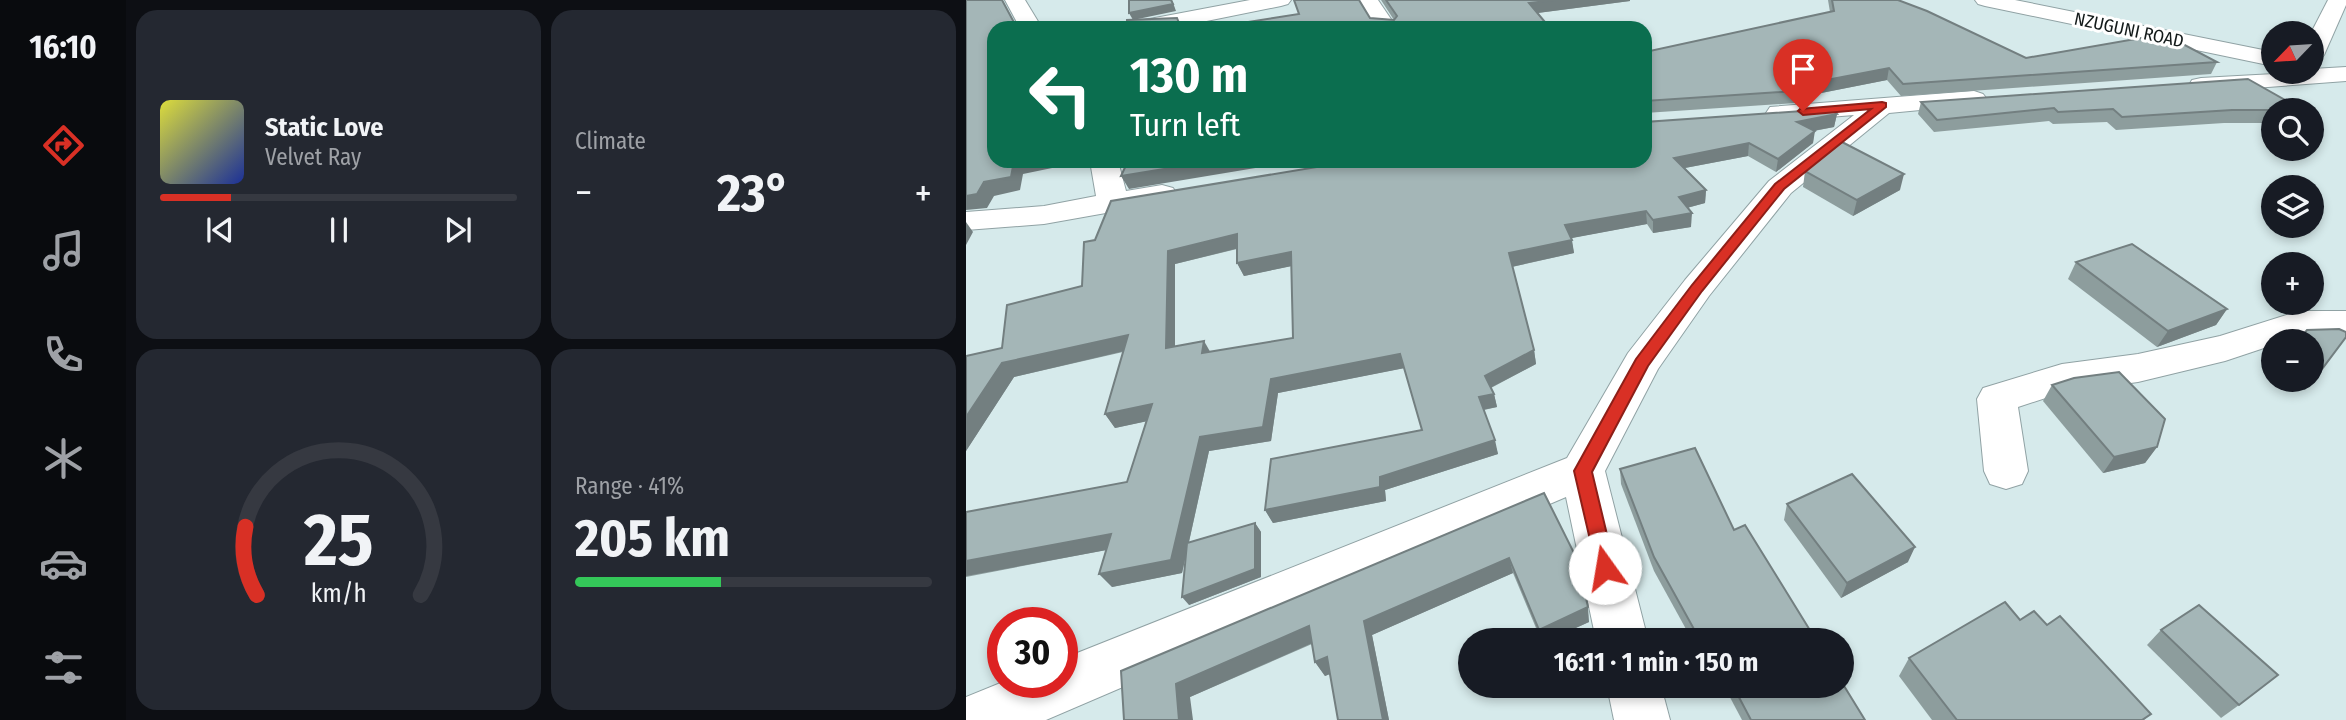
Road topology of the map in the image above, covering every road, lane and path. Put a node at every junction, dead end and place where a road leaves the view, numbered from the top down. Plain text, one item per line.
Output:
1 (1015, 0) edge
2 (1281, 0) edge
3 (1368, 0) edge
4 (1985, 0) edge
5 (2338, 0) edge
6 (1027, 21) edge
7 (1174, 21) edge
8 (1382, 21) edge
9 (2324, 30) edge
10 (2261, 57) edge
11 (2324, 69) edge
12 (2346, 74) edge
13 (2183, 86) edge
14 (1992, 98) edge
15 (1882, 105) junction
16 (1751, 116) edge
17 (1106, 168) edge
18 (1193, 189) edge
19 (1113, 203) junction
20 (966, 221) edge
21 (2346, 323) edge
22 (1583, 471) junction
23 (2006, 471) dead end
24 (1619, 628) edge
25 (1637, 698) edge
26 (979, 720) edge
27 (1643, 720) edge

1 - 6 street
2 - 7 street
3 - 8 street
4 - 10 street, NZUGUNI ROAD
5 - 9 street
11 - 12 street
12 - 13 street
14 - 15 street
15 - 16 street
15 - 22 street
17 - 19 street
18 - 19 street
19 - 20 street
21 - 23 street
22 - 24 street
22 - 26 street
25 - 27 street

